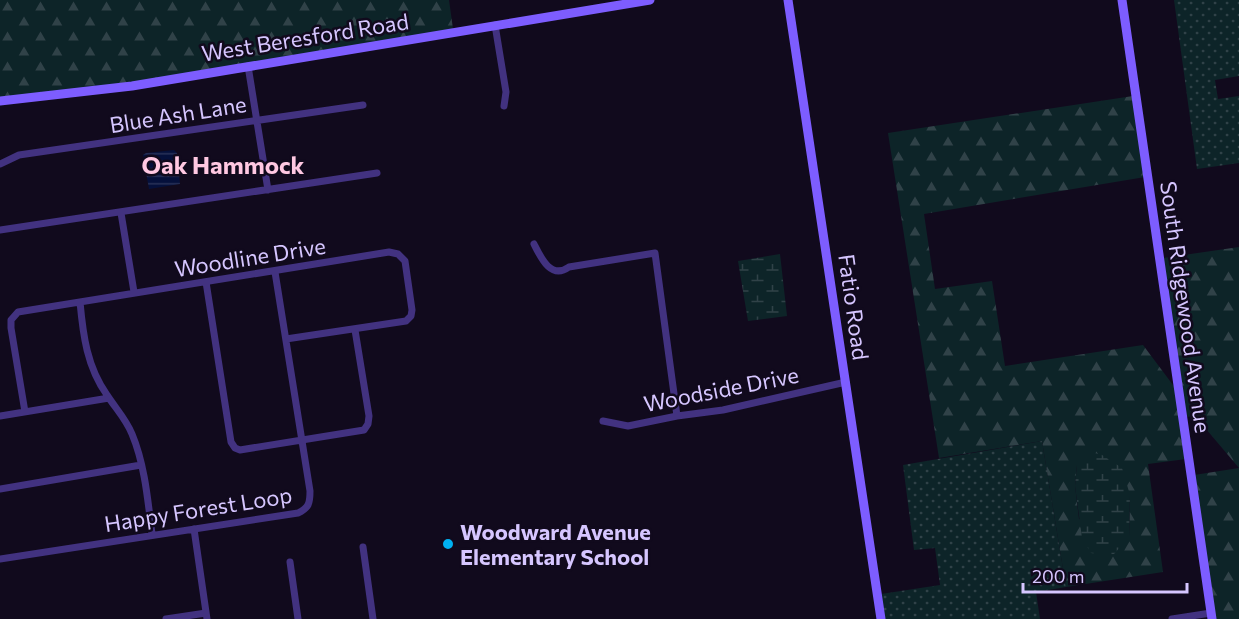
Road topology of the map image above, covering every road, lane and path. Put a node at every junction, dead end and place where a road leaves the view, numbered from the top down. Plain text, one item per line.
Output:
1 (650, 0) edge
2 (788, 0) edge
3 (1122, 0) edge
4 (619, 3) edge
5 (495, 25) junction
6 (248, 66) junction
7 (0, 101) edge
8 (363, 105) dead end
9 (504, 106) dead end
10 (257, 120) junction
11 (0, 164) edge
12 (377, 173) dead end
13 (268, 190) junction
14 (122, 213) junction
15 (0, 230) edge
16 (534, 244) dead end
17 (275, 272) junction
18 (206, 282) junction
19 (134, 292) junction
20 (80, 302) junction
21 (355, 330) junction
22 (286, 339) junction
23 (846, 382) junction
24 (109, 398) junction
25 (25, 412) junction
26 (0, 416) edge
27 (677, 416) junction
28 (603, 421) dead end
29 (301, 440) junction
30 (141, 465) junction
31 (0, 489) edge
32 (194, 529) junction
33 (152, 534) junction
34 (363, 547) dead end
35 (0, 559) edge
36 (290, 562) dead end
37 (206, 616) edge
38 (1212, 616) edge
39 (166, 619) edge
40 (298, 619) edge
41 (374, 619) edge
42 (881, 619) edge
43 (1172, 619) edge

1 - 4 street, West Beresford Road
2 - 23 street, Fatio Road
3 - 38 street, South Ridgewood Avenue
4 - 5 street, West Beresford Road
5 - 6 street, West Beresford Road
5 - 9 street
6 - 7 street, West Beresford Road
6 - 10 street
8 - 10 street, Blue Ash Lane
10 - 11 street, Blue Ash Lane
10 - 13 street
12 - 13 street
13 - 14 street
14 - 15 street
14 - 19 street
16 - 27 street
17 - 18 street, Woodline Drive
17 - 21 street, Woodline Drive
17 - 22 street, Happy Forest Loop
18 - 19 street, Woodline Drive
18 - 29 street
19 - 20 street, Woodline Drive
20 - 24 street
20 - 25 street, Woodline Drive
21 - 22 street, Woodline Drive
21 - 29 street
22 - 29 street, Happy Forest Loop
23 - 27 street, Woodside Drive
23 - 42 street, Fatio Road
24 - 25 street
24 - 30 street
25 - 26 street
27 - 28 street, Woodside Drive
29 - 32 street, Happy Forest Loop
30 - 31 street
30 - 33 street
32 - 33 street, Happy Forest Loop
32 - 37 street
33 - 35 street, Happy Forest Loop
34 - 41 street
36 - 40 street
37 - 39 street
38 - 43 street

